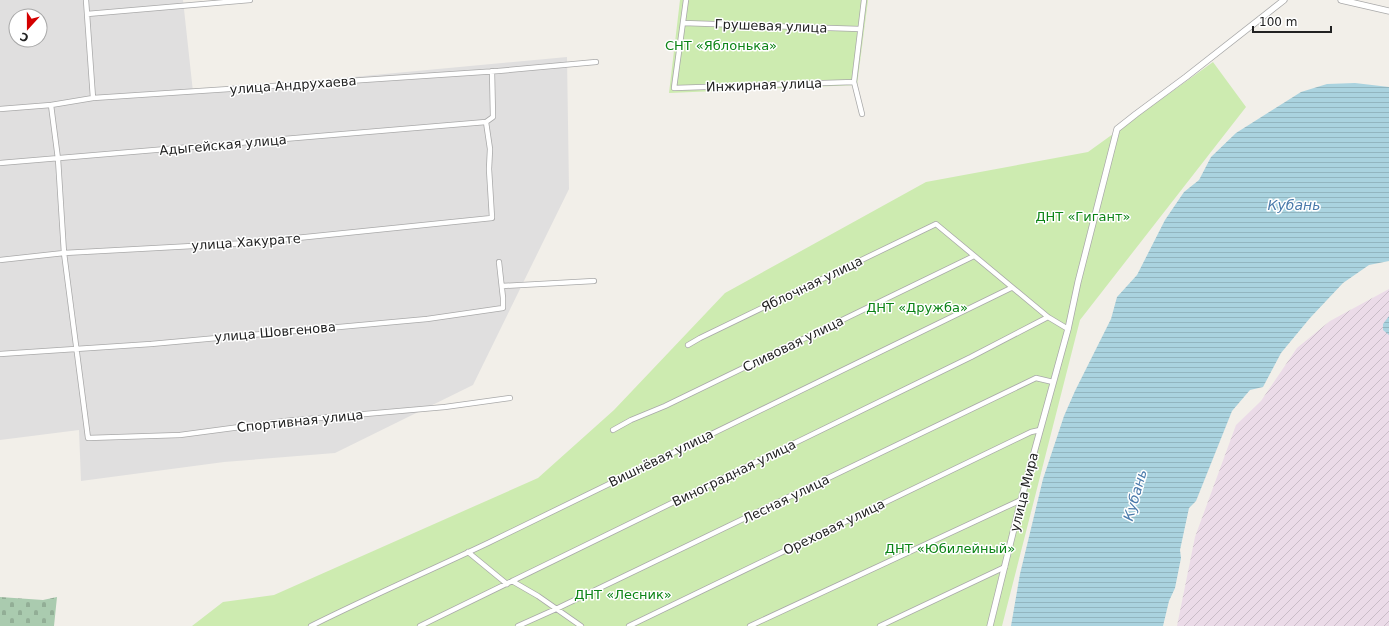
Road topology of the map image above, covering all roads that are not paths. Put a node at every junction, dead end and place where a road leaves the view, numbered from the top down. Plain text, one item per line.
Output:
1 (86, 0) edge
2 (250, 0) edge
3 (686, 0) edge
4 (864, 0) edge
5 (1284, 0) edge
6 (1341, 0) edge
7 (1389, 11) edge
8 (88, 14) junction
9 (683, 23) junction
10 (860, 29) junction
11 (596, 62) dead end
12 (492, 71) junction
13 (854, 82) junction
14 (94, 98) junction
15 (51, 105) junction
16 (0, 109) edge
17 (862, 114) dead end
18 (486, 122) junction
19 (58, 159) junction
20 (0, 164) edge
21 (64, 253) junction
22 (974, 256) junction
23 (0, 260) edge
24 (499, 262) dead end
25 (594, 281) dead end
26 (502, 286) junction
27 (1012, 288) junction
28 (1048, 317) junction
29 (1068, 329) junction
30 (688, 345) dead end
31 (78, 349) junction
32 (0, 354) edge
33 (1053, 382) junction
34 (510, 398) dead end
35 (613, 430) dead end
36 (1040, 430) junction
37 (1020, 500) junction
38 (468, 552) junction
39 (1005, 567) junction
40 (509, 582) junction
41 (556, 609) junction
42 (311, 626) edge
43 (420, 626) edge
44 (518, 626) edge
45 (581, 626) edge
46 (629, 626) edge
47 (750, 626) edge
48 (880, 626) edge
49 (990, 626) edge

1 - 8 street
2 - 8 street
3 - 9 street
4 - 10 street
5 - 29 street, улица Мира
6 - 7 street
8 - 14 street
9 - 10 street, Грушевая улица
9 - 13 street, Инжирная улица
10 - 13 street
11 - 12 street, улица Андрухаева
12 - 14 street, улица Андрухаева
12 - 18 street
13 - 17 street
14 - 15 street, улица Андрухаева
15 - 16 street, улица Андрухаева
15 - 19 street
18 - 19 street, Адыгейская улица
18 - 21 street, улица Хакурате
19 - 20 street, Адыгейская улица
19 - 21 street
21 - 23 street, улица Хакурате
21 - 31 street
22 - 27 street
22 - 30 street, Яблочная улица
22 - 35 street, Сливовая улица
24 - 26 street, улица Шовгенова
25 - 26 street
26 - 31 street, улица Шовгенова
27 - 28 street
27 - 38 street, Вишнёвая улица
28 - 29 street
28 - 40 street, Виноградная улица
29 - 33 street, улица Мира
31 - 32 street, улица Шовгенова
31 - 34 street, Спортивная улица
33 - 36 street, улица Мира
33 - 41 street, Лесная улица
36 - 37 street, улица Мира
36 - 46 street, Ореховая улица
37 - 39 street, улица Мира
37 - 47 street
38 - 40 street
38 - 42 street, Вишнёвая улица
39 - 48 street
39 - 49 street, улица Мира
40 - 41 street
40 - 43 street, Виноградная улица
41 - 44 street, Лесная улица
41 - 45 street

